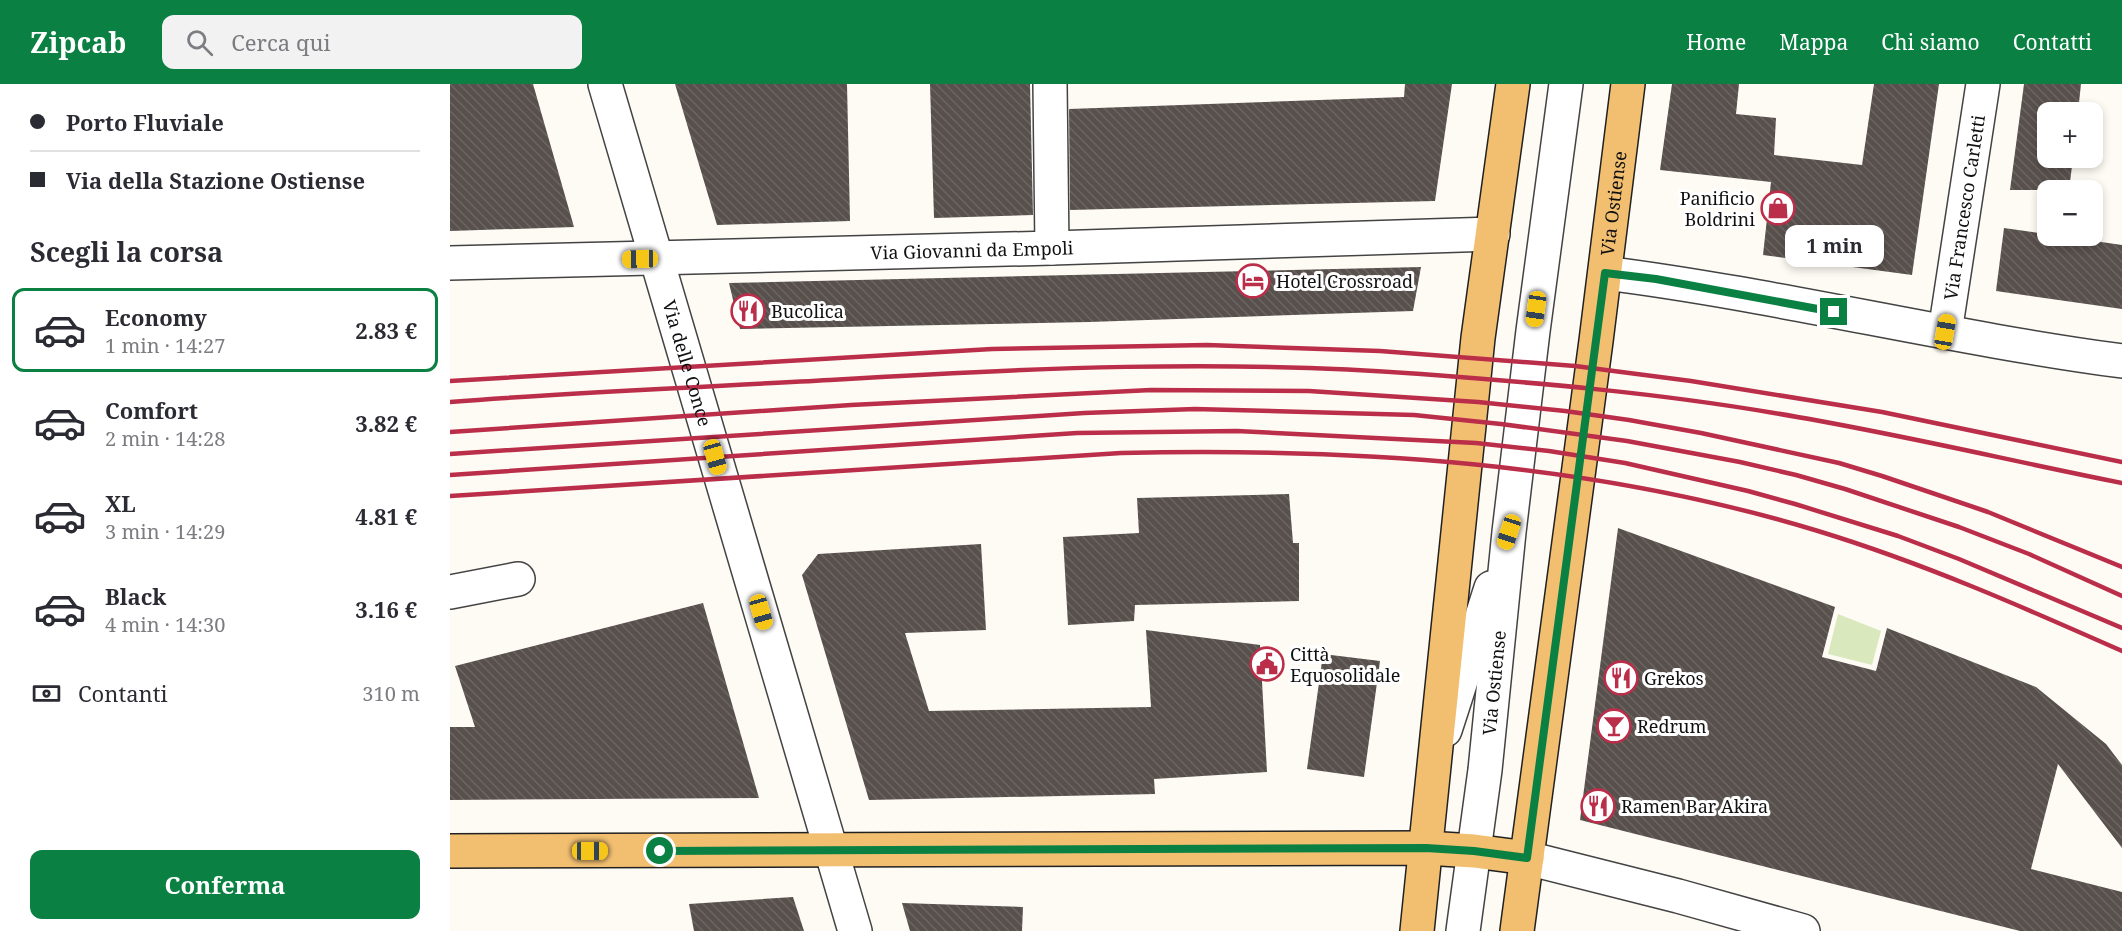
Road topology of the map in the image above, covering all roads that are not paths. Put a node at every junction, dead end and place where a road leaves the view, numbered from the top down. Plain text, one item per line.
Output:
1 (605, 84) edge
2 (1050, 84) edge
3 (1513, 84) edge
4 (1566, 84) edge
5 (1628, 84) edge
6 (1983, 84) edge
7 (1493, 234) junction
8 (1052, 248) junction
9 (657, 258) junction
10 (450, 263) edge
11 (1605, 273) junction
12 (1945, 332) junction
13 (2122, 361) edge
14 (1509, 532) junction
15 (518, 579) dead end
16 (450, 592) edge
17 (1435, 763) junction
18 (1426, 848) junction
19 (832, 850) junction
20 (450, 851) edge
21 (1474, 851) junction
22 (1527, 858) junction
23 (855, 931) edge
24 (1417, 931) edge
25 (1463, 931) edge
26 (1517, 931) edge
27 (1803, 931) edge

1 - 9 street, Via delle Conce
2 - 8 street
3 - 7 main road
4 - 14 street, Via Ostiense
5 - 11 main road, Via Ostiense
6 - 12 street, Via Francesco Carletti
7 - 8 street, Via Giovanni da Empoli
7 - 17 main road
8 - 9 street, Via Giovanni da Empoli
9 - 10 street, Via Giovanni da Empoli
9 - 19 street, Via delle Conce
11 - 12 street
11 - 22 main road, Via Ostiense
12 - 13 street
14 - 17 street
14 - 21 street, Via Ostiense
15 - 16 street
17 - 18 main road
18 - 19 main road
18 - 21 main road
18 - 24 main road
19 - 20 main road
19 - 23 street, Via delle Conce
21 - 22 main road
21 - 25 street, Via Ostiense
22 - 26 main road, Via Ostiense
22 - 27 street

